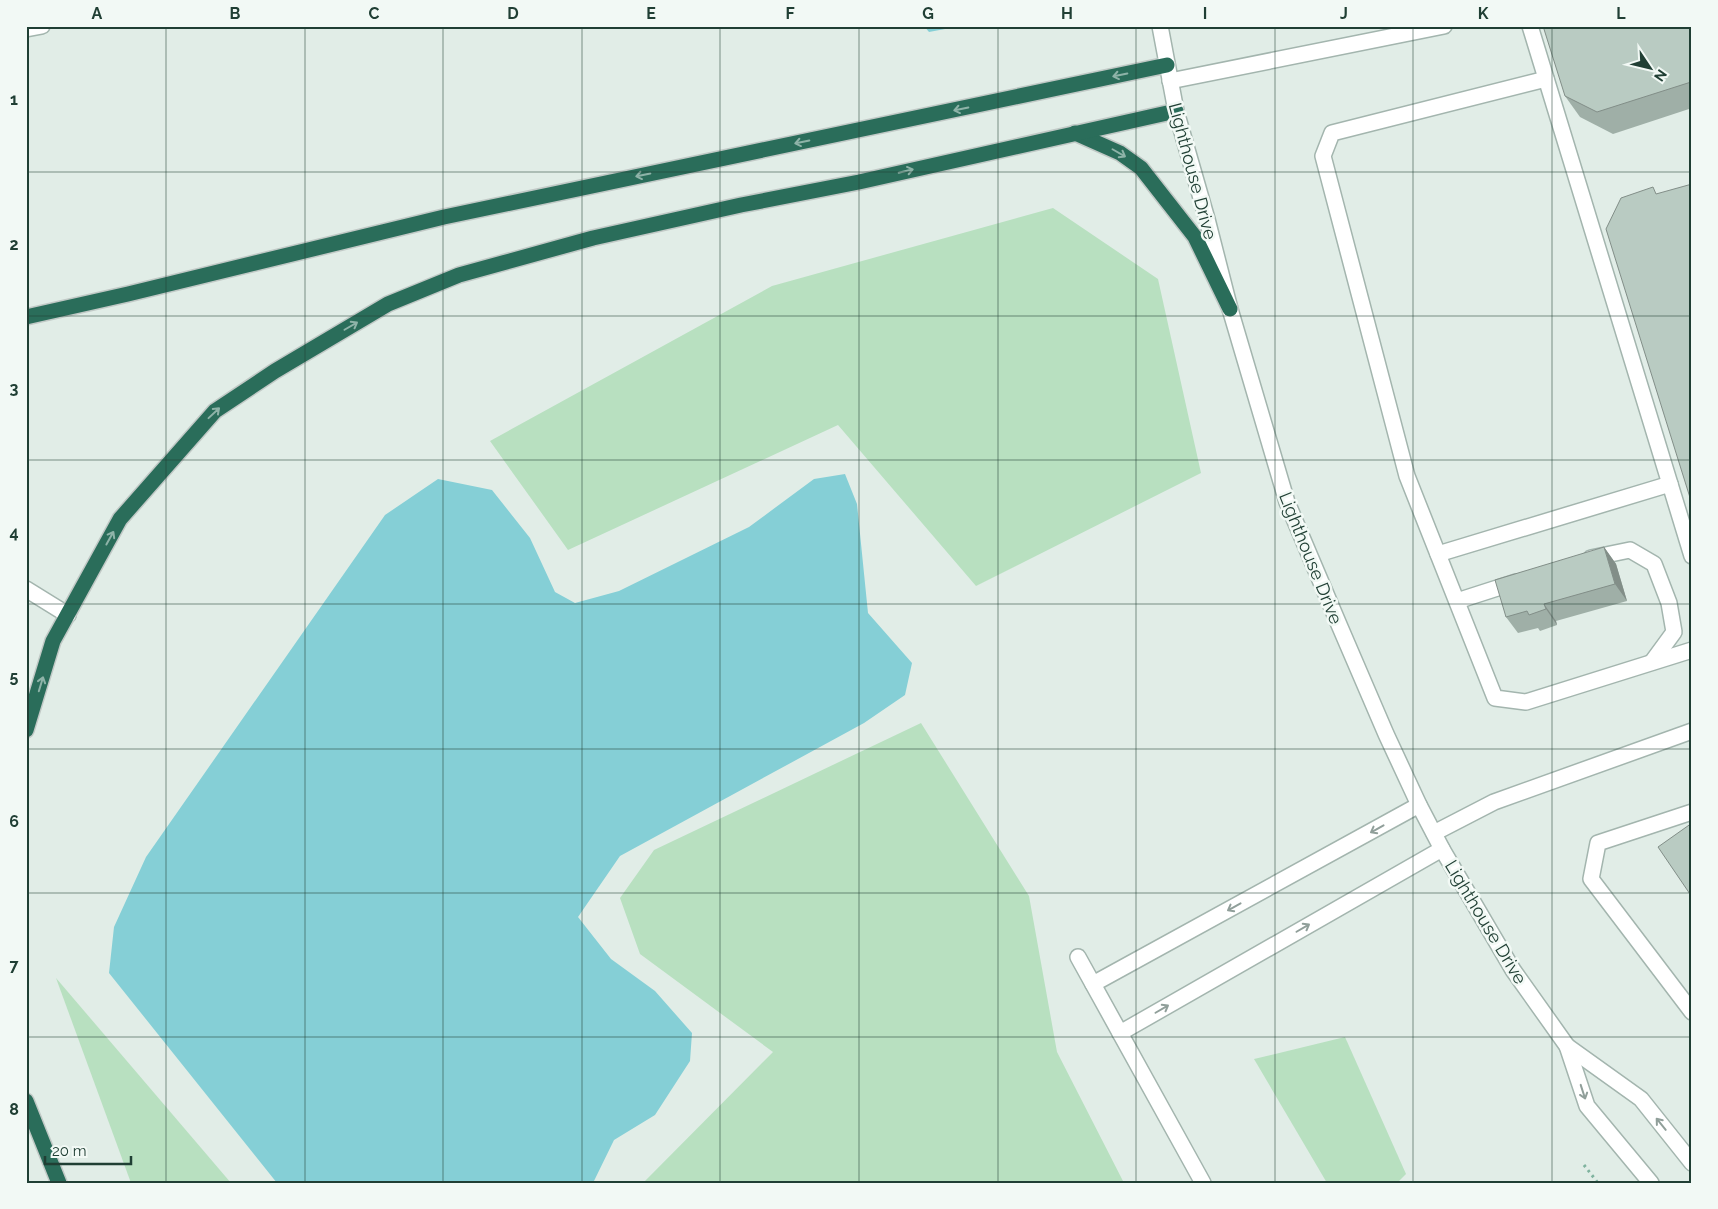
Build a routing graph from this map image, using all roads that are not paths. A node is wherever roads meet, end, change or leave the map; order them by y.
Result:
1 (42, 26) edge
2 (1160, 26) edge
3 (1444, 26) edge
4 (1530, 26) edge
5 (26, 29) edge
6 (1168, 65) junction
7 (1546, 79) junction
8 (1170, 81) junction
9 (1176, 111) junction
10 (1075, 132) junction
11 (1230, 309) junction
12 (26, 316) edge
13 (1670, 484) junction
14 (1438, 554) junction
15 (1692, 556) edge
16 (1574, 564) edge
17 (1529, 578) edge
18 (26, 589) edge
19 (1457, 601) junction
20 (68, 615) junction
21 (1692, 650) edge
22 (1652, 662) junction
23 (26, 730) edge
24 (1692, 731) edge
25 (1420, 805) junction
26 (1692, 812) edge
27 (1434, 833) junction
28 (1442, 849) junction
29 (1078, 957) dead end
30 (1093, 984) junction
31 (1692, 1012) edge
32 (1120, 1033) junction
33 (1568, 1046) junction
34 (26, 1101) edge
35 (1692, 1162) edge
36 (59, 1183) edge
37 (1203, 1183) edge
38 (1651, 1183) edge

1 - 5 street
2 - 6 street, Lighthouse Drive
3 - 8 street
4 - 7 street
6 - 8 street, Lighthouse Drive
6 -> 12 highway
7 - 13 street
7 - 14 street
8 - 9 street, Lighthouse Drive
9 - 10 highway
9 - 11 street, Lighthouse Drive
10 -> 11 highway
20 -> 10 highway
11 - 25 street, Lighthouse Drive
13 - 14 street
13 - 15 street
14 - 19 street
16 - 22 street
17 - 19 street
18 - 20 street
19 - 22 street
23 -> 20 highway
21 - 22 street
24 - 27 street
25 - 27 street, Lighthouse Drive
25 -> 30 street
26 - 31 street
27 - 28 street, Lighthouse Drive
32 -> 28 street
28 - 33 street, Lighthouse Drive
29 - 30 street
30 - 32 street
32 - 37 street
35 -> 33 street, Lighthouse Drive
33 -> 38 street, Lighthouse Drive
34 - 36 highway

